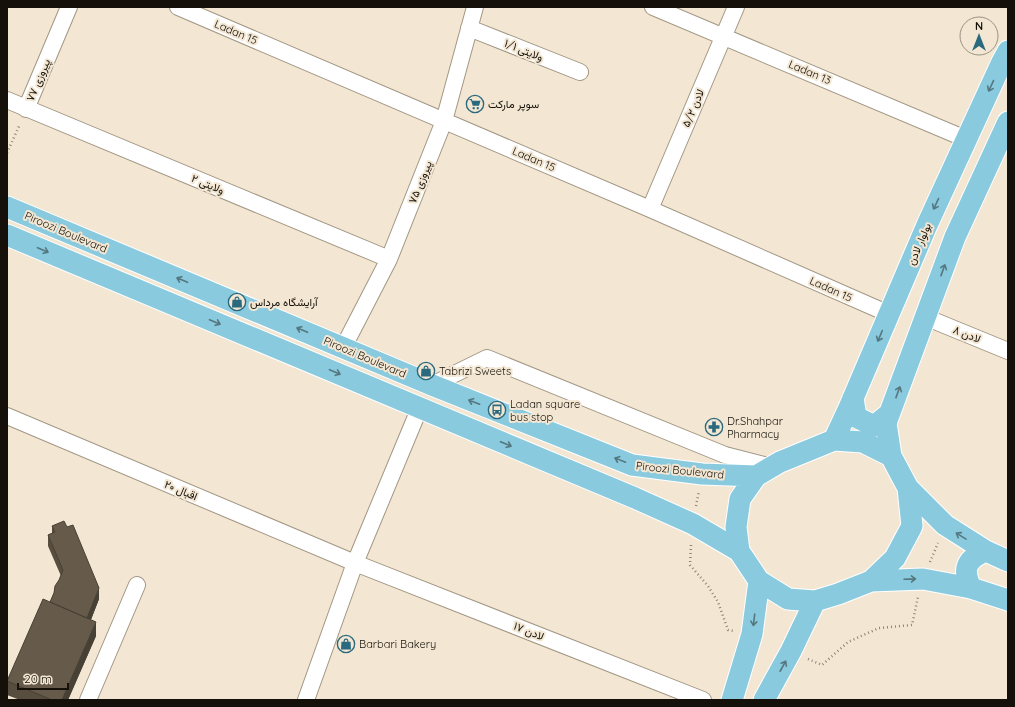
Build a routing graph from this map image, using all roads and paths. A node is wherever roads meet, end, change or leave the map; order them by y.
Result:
1 (69, 7) edge
2 (178, 7) edge
3 (475, 7) edge
4 (653, 7) edge
5 (736, 7) edge
6 (469, 28) junction
7 (723, 36) junction
8 (1008, 51) edge
9 (580, 72) dead end
10 (7, 100) edge
11 (26, 109) junction
12 (444, 121) junction
13 (1005, 135) edge
14 (966, 139) junction
15 (7, 153) edge
16 (7, 207) edge
17 (650, 209) junction
18 (7, 235) edge
19 (389, 259) junction
20 (889, 314) junction
21 (925, 317) junction
22 (343, 348) junction
23 (1008, 351) edge
24 (432, 385) junction
25 (853, 398) junction
26 (420, 408) junction
27 (889, 414) junction
28 (7, 416) edge
29 (834, 440) junction
30 (891, 456) junction
31 (764, 472) junction
32 (908, 488) junction
33 (739, 551) junction
34 (986, 551) junction
35 (1008, 560) edge
36 (355, 563) junction
37 (759, 581) junction
38 (871, 581) junction
39 (137, 585) dead end
40 (971, 588) junction
41 (1008, 600) edge
42 (815, 601) junction
43 (88, 700) edge
44 (306, 700) edge
45 (703, 700) edge
46 (732, 700) edge
47 (764, 700) edge

1 - 11 street, پیروزی ۷۷
2 - 12 street, Ladan 15
3 - 6 street, پیروزی ۷۵
4 - 7 street, Ladan 13
5 - 7 street, لادن ۵/۲
6 - 9 street, ولایتی ۱/۱
6 - 12 street, پیروزی ۷۵
7 - 14 street, Ladan 13
7 - 17 street, لادن ۵/۲
8 -> 14 main road, بولوار لادن
10 - 11 street, ولایتی ۲
11 - 15 path, پیروزی ۷۷
11 - 19 street, ولایتی ۲
12 - 17 street, Ladan 15
12 - 19 street, پیروزی ۷۵
21 -> 13 main road
14 -> 20 main road, بولوار لادن
22 -> 16 main road, Piroozi Boulevard
17 - 20 street, Ladan 15
18 -> 26 main road
19 - 22 street, پیروزی ۷۵
20 -> 25 main road, بولوار لادن
21 - 23 street, لادن ۸
27 -> 21 main road
22 - 24 main road, Piroozi Boulevard
31 -> 24 main road, Piroozi Boulevard
24 - 31 street
25 - 27 main road
25 - 29 main road, بولوار لادن
26 -> 33 main road
26 - 36 street
27 - 30 main road
28 - 36 street, اقبال ۲۰
29 - 30 main road
29 - 31 main road
30 - 32 main road
31 - 33 main road
34 -> 32 main road
32 - 38 main road
33 - 37 main road
34 - 35 main road
34 - 40 main road
36 - 44 street
36 - 45 street, لادن ۱۷
37 - 42 main road
37 -> 46 main road
38 -> 40 main road
38 - 42 main road
39 - 43 street
40 - 41 main road
47 -> 42 main road

